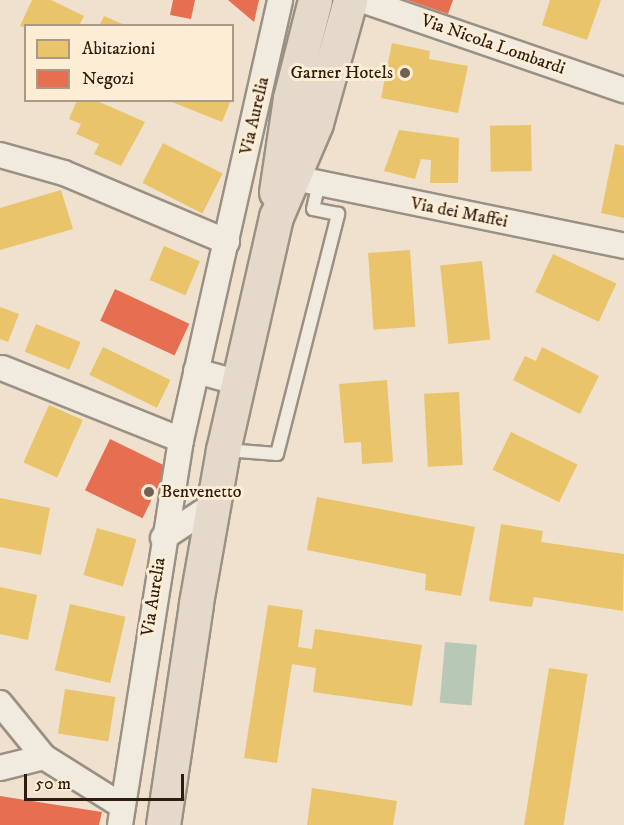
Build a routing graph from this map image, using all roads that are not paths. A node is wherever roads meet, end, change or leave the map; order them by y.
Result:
1 (280, 0) edge
2 (315, 0) edge
3 (350, 0) edge
4 (362, 0) edge
5 (624, 90) edge
6 (0, 155) edge
7 (306, 181) junction
8 (276, 217) junction
9 (226, 242) junction
10 (624, 246) edge
11 (2, 368) dead end
12 (196, 371) junction
13 (240, 383) junction
14 (181, 440) junction
15 (223, 450) junction
16 (213, 505) junction
17 (163, 538) junction
18 (0, 703) edge
19 (44, 757) junction
20 (0, 768) edge
21 (121, 816) edge
22 (163, 825) edge

1 - 9 street, Via Aurelia
2 - 8 main road, Via Aurelia
3 - 7 main road, Via Aurelia
4 - 5 street, Via Nicola Lombardi
6 - 9 street
7 - 8 main road, Via Aurelia
7 - 10 street, Via dei Maffei
7 - 15 lane
8 - 13 main road, Via Aurelia
9 - 12 street, Via Aurelia
11 - 14 street
12 - 13 street
12 - 14 street, Via Aurelia
13 - 15 main road, Via Aurelia
14 - 17 street, Via Aurelia
15 - 16 main road, Via Aurelia
16 - 17 street
16 - 22 main road, Via Aurelia
17 - 21 street, Via Aurelia
18 - 19 street
19 - 20 street
19 - 21 street

